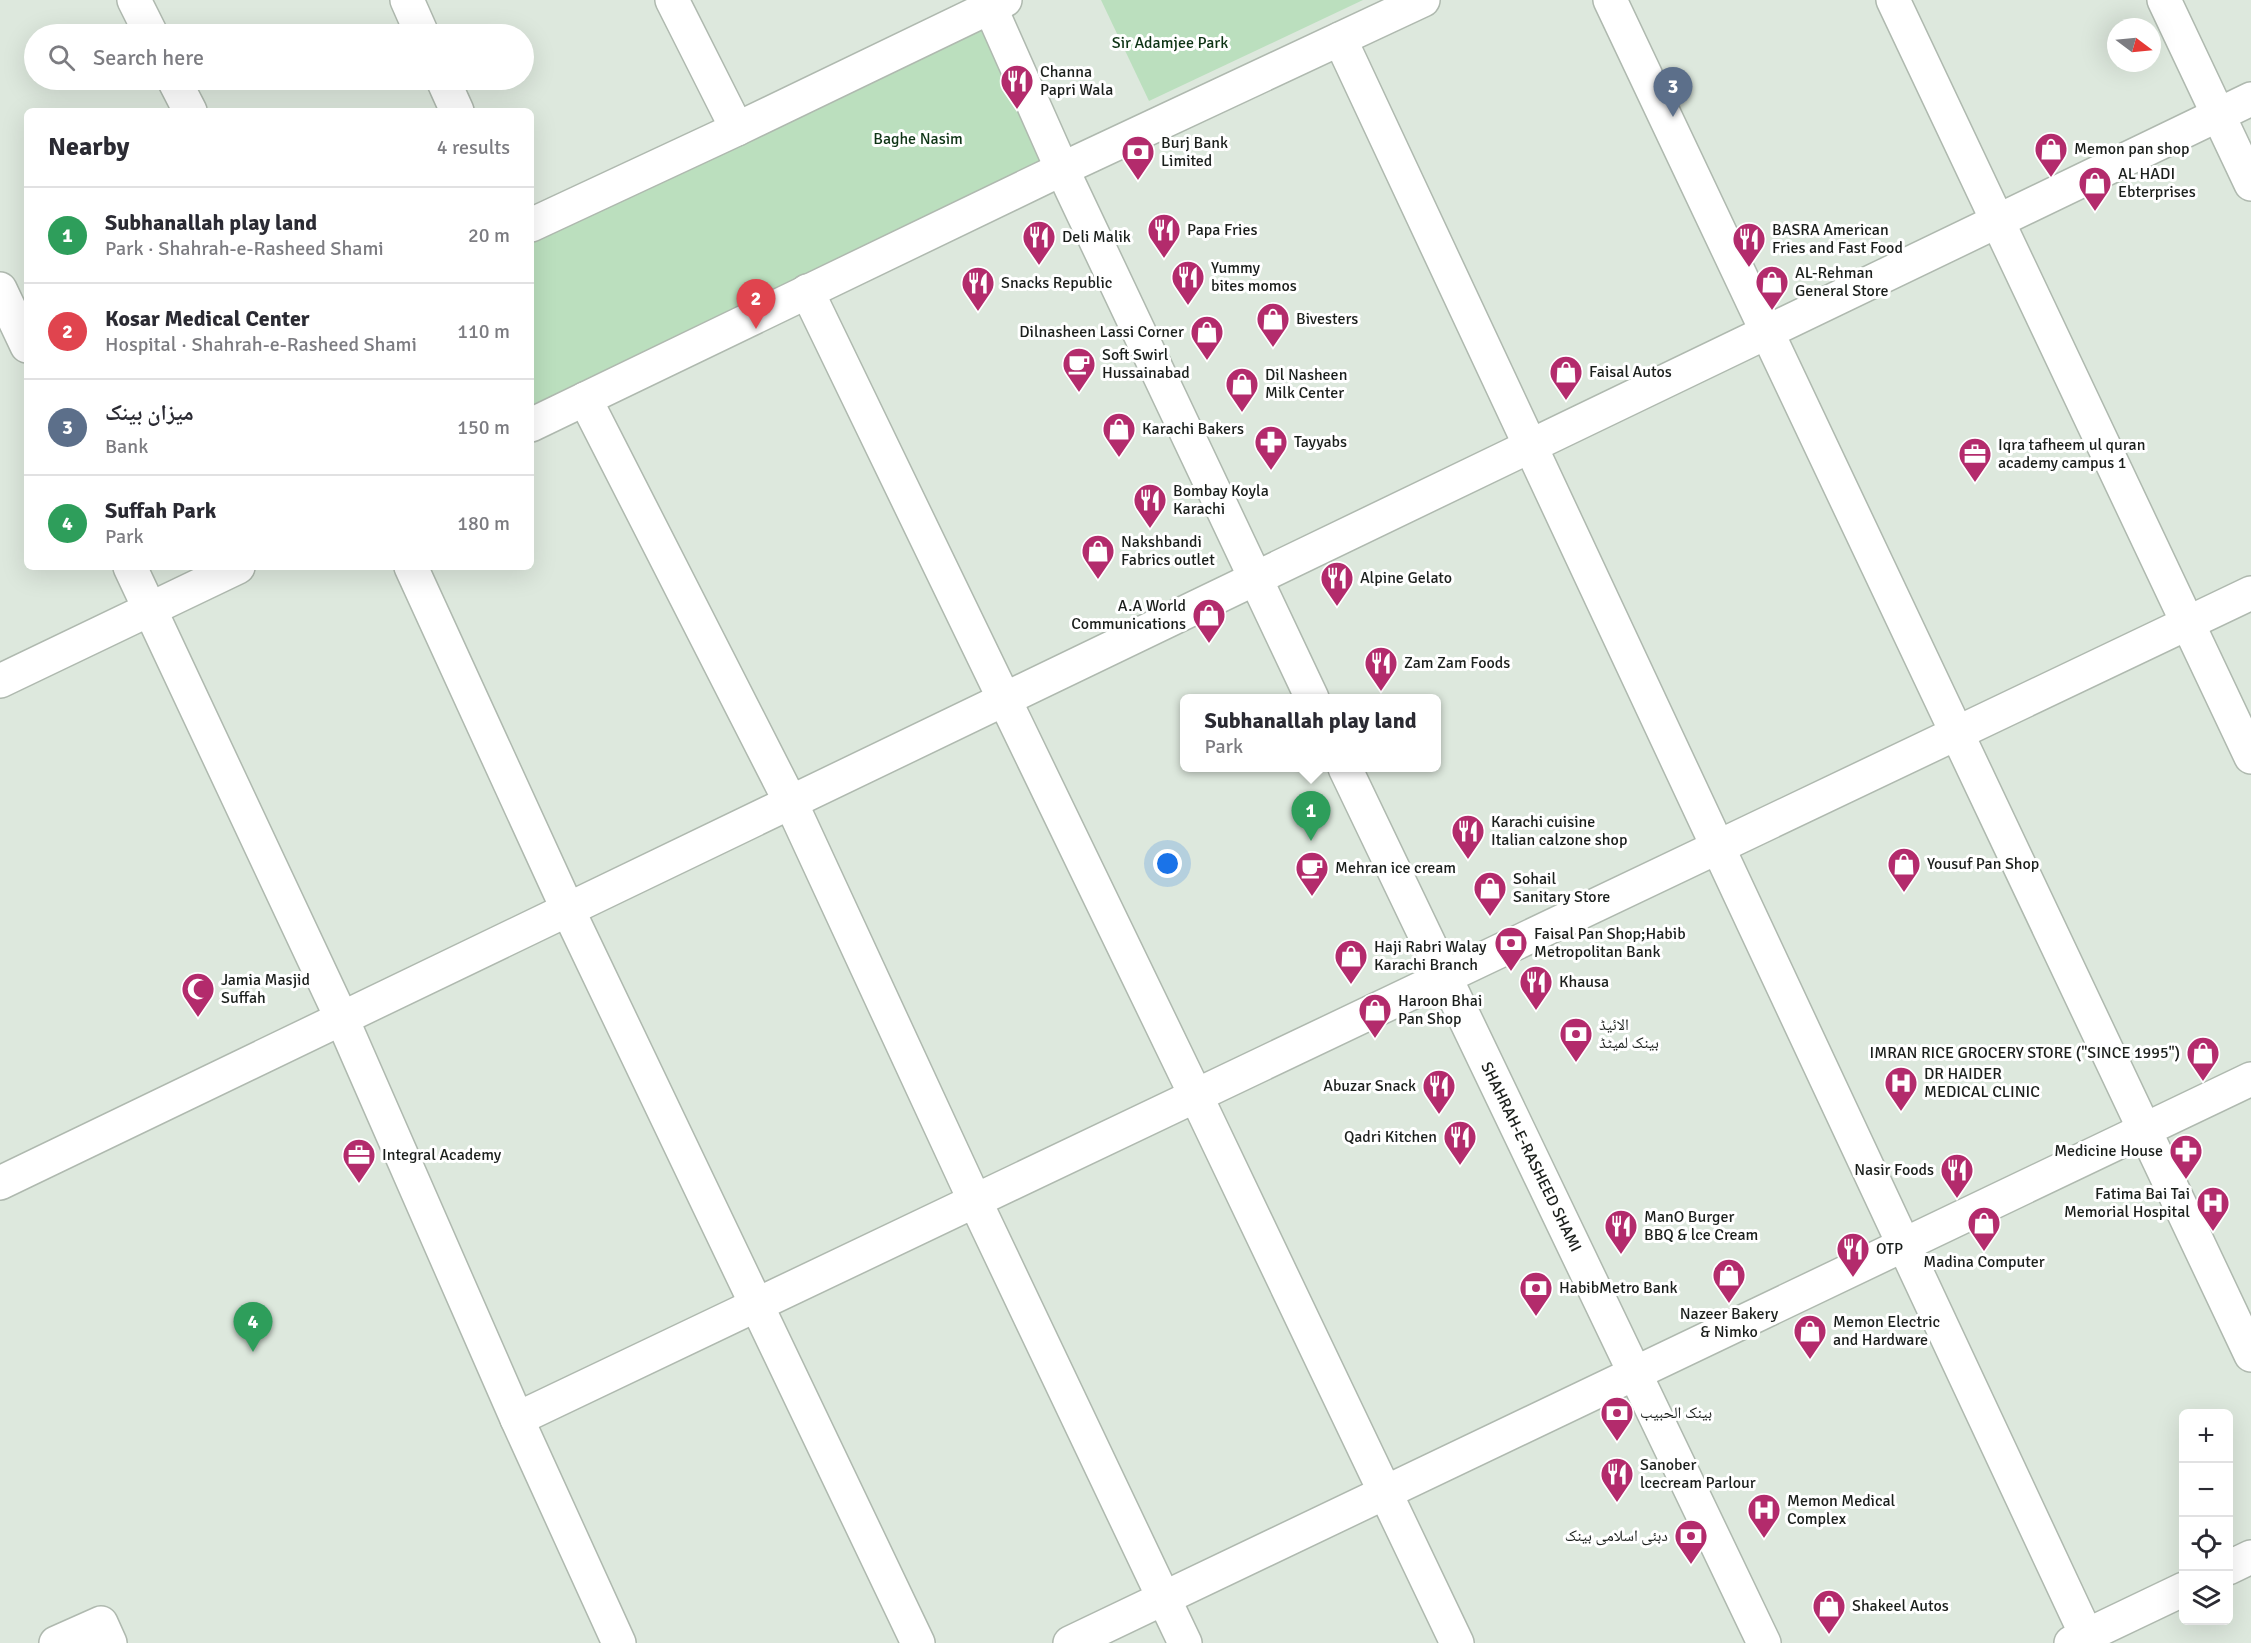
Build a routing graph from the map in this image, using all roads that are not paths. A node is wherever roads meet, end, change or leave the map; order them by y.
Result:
1 (134, 0) edge
2 (407, 0) edge
3 (672, 0) edge
4 (1423, 0) edge
5 (1610, 0) edge
6 (1893, 0) edge
7 (2164, 0) edge
8 (994, 2) edge
9 (146, 24) edge
10 (418, 24) edge
11 (1340, 39) junction
12 (179, 90) edge
13 (448, 90) edge
14 (2251, 99) edge
15 (188, 108) edge
16 (456, 108) edge
17 (2218, 115) junction
18 (737, 129) junction
19 (1062, 169) junction
20 (2251, 184) edge
21 (1998, 222) junction
22 (534, 224) edge
23 (0, 289) edge
24 (807, 291) junction
25 (1768, 333) junction
26 (24, 340) edge
27 (585, 399) junction
28 (534, 424) edge
29 (1530, 447) junction
30 (131, 570) edge
31 (232, 570) edge
32 (412, 570) edge
33 (1256, 579) junction
34 (2251, 593) edge
35 (149, 610) junction
36 (2188, 623) junction
37 (0, 681) edge
38 (1310, 694) edge
39 (1005, 700) junction
40 (1957, 733) junction
41 (2251, 757) edge
42 (1347, 772) edge
43 (791, 803) junction
44 (1718, 847) junction
45 (568, 910) junction
46 (1444, 978) junction
47 (342, 1019) junction
48 (2251, 1079) edge
49 (1196, 1096) junction
50 (2145, 1130) junction
51 (0, 1184) edge
52 (975, 1202) junction
53 (1904, 1245) junction
54 (755, 1306) junction
55 (2251, 1355) edge
56 (1635, 1373) junction
57 (518, 1419) junction
58 (1385, 1493) junction
59 (2251, 1557) edge
60 (2233, 1566) edge
61 (2179, 1592) edge
62 (1164, 1599) junction
63 (2082, 1640) edge
64 (56, 1643) edge
65 (110, 1643) edge
66 (619, 1643) edge
67 (918, 1643) edge
68 (1070, 1643) edge
69 (1185, 1643) edge
70 (1457, 1643) edge
71 (1764, 1643) edge

1 - 9 street
2 - 10 street
3 - 18 street
4 - 11 street
5 - 25 street
6 - 21 street
7 - 17 street
8 - 18 street
8 - 19 street
11 - 19 street
11 - 29 street
12 - 15 street
13 - 16 street
14 - 17 street
17 - 20 street
17 - 21 street
18 - 22 street
19 - 24 street
19 - 33 street
21 - 25 street
21 - 36 street
23 - 26 street
24 - 27 street
24 - 39 street
25 - 29 street
25 - 40 street
27 - 28 street
27 - 43 street
29 - 33 street
29 - 44 street
30 - 35 street
31 - 35 street
32 - 45 street
33 - 38 street
33 - 39 street
34 - 36 street
35 - 37 street
35 - 47 street
36 - 40 street
36 - 41 street
39 - 43 street
39 - 49 street
40 - 44 street
40 - 50 street
42 - 46 street, SHAHRAH-E-RASHEED SHAMI
43 - 45 street
43 - 52 street
44 - 46 street
44 - 53 street
45 - 47 street
45 - 54 street
46 - 49 street
46 - 56 street, SHAHRAH-E-RASHEED SHAMI
47 - 51 street
47 - 57 street
48 - 50 street
49 - 52 street
49 - 58 street
50 - 53 street
50 - 55 street
52 - 54 street
52 - 62 street
53 - 56 street
53 - 63 street
54 - 57 street
54 - 67 street
56 - 58 street
56 - 71 street, SHAHRAH-E-RASHEED SHAMI
57 - 66 street
58 - 62 street
58 - 70 street
59 - 60 street
61 - 63 street
62 - 68 street
62 - 69 street
64 - 65 street

